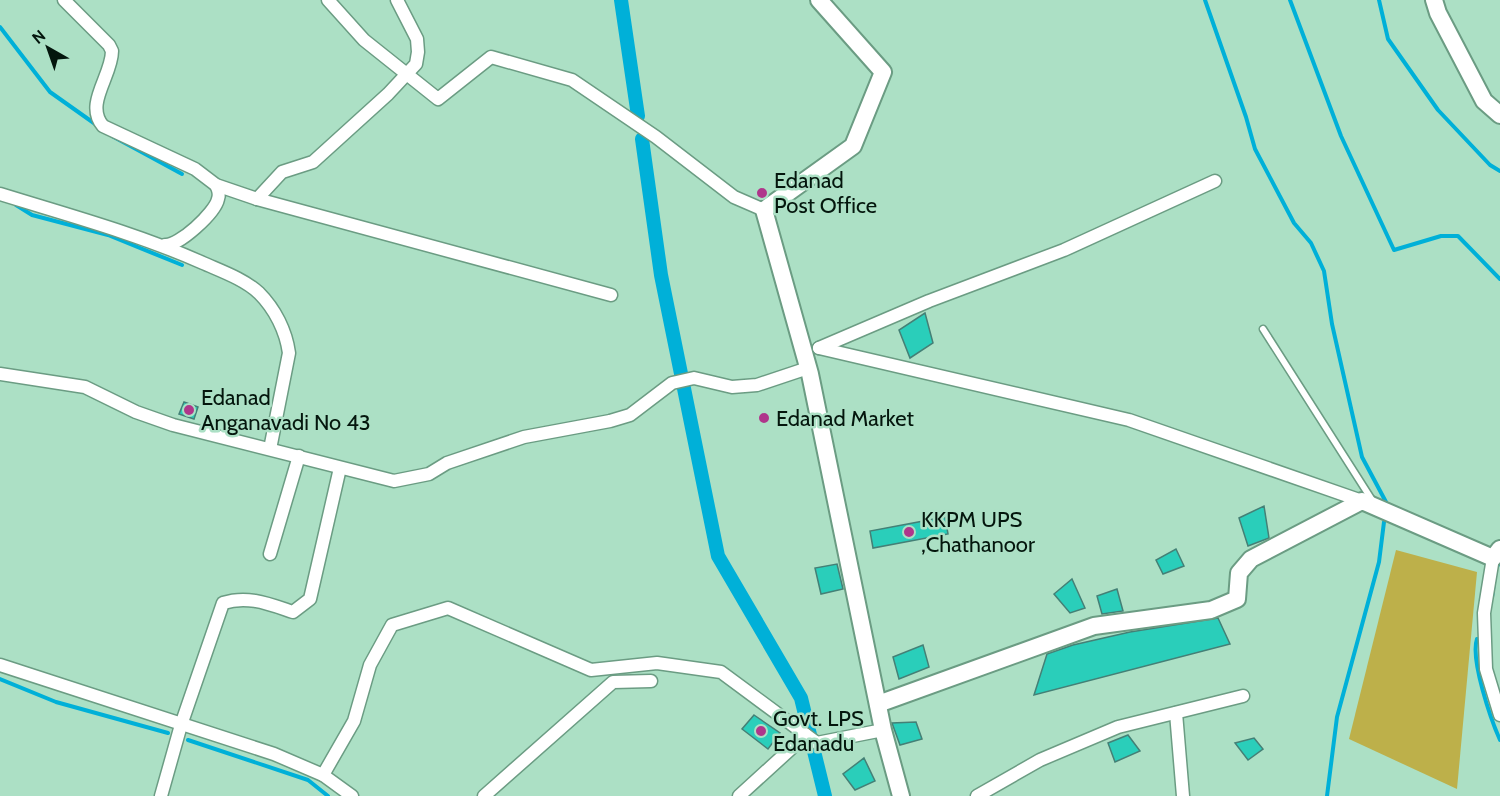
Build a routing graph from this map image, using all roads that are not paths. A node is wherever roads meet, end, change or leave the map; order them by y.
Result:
1 (64, 0) edge
2 (328, 0) edge
3 (397, 0) edge
4 (819, 0) edge
5 (1434, 0) edge
6 (408, 74) junction
7 (1500, 115) edge
8 (1215, 181) dead end
9 (216, 185) junction
10 (0, 194) edge
11 (257, 199) junction
12 (764, 210) junction
13 (164, 245) junction
14 (611, 295) dead end
15 (1263, 329) dead end
16 (810, 357) junction
17 (0, 374) edge
18 (270, 449) junction
19 (299, 456) junction
20 (340, 468) junction
21 (1370, 504) junction
22 (1496, 553) edge
23 (270, 554) dead end
24 (0, 665) edge
25 (651, 681) dead end
26 (1243, 696) dead end
27 (878, 704) junction
28 (1176, 713) junction
29 (1500, 715) edge
30 (182, 725) junction
31 (883, 730) junction
32 (806, 735) junction
33 (323, 775) junction
34 (161, 796) edge
35 (352, 796) edge
36 (484, 796) edge
37 (739, 796) edge
38 (901, 796) edge
39 (977, 796) edge
40 (1183, 796) edge

1 - 9 street
2 - 6 street
3 - 6 street
4 - 12 street
5 - 7 street
6 - 11 street
6 - 12 street
8 - 16 street
9 - 11 street
9 - 13 street
10 - 13 street
11 - 14 street
12 - 16 street
13 - 18 street
15 - 21 lane
16 - 20 street
16 - 21 street
16 - 27 street
17 - 18 street
18 - 19 street
19 - 20 street
19 - 23 street
20 - 30 street
21 - 22 street
21 - 27 street
22 - 29 street
24 - 30 street
25 - 36 street
26 - 28 street
27 - 31 street
28 - 39 street
28 - 40 street
30 - 33 street
30 - 34 street
31 - 32 street
31 - 38 street
32 - 33 street
32 - 37 street
33 - 35 street

